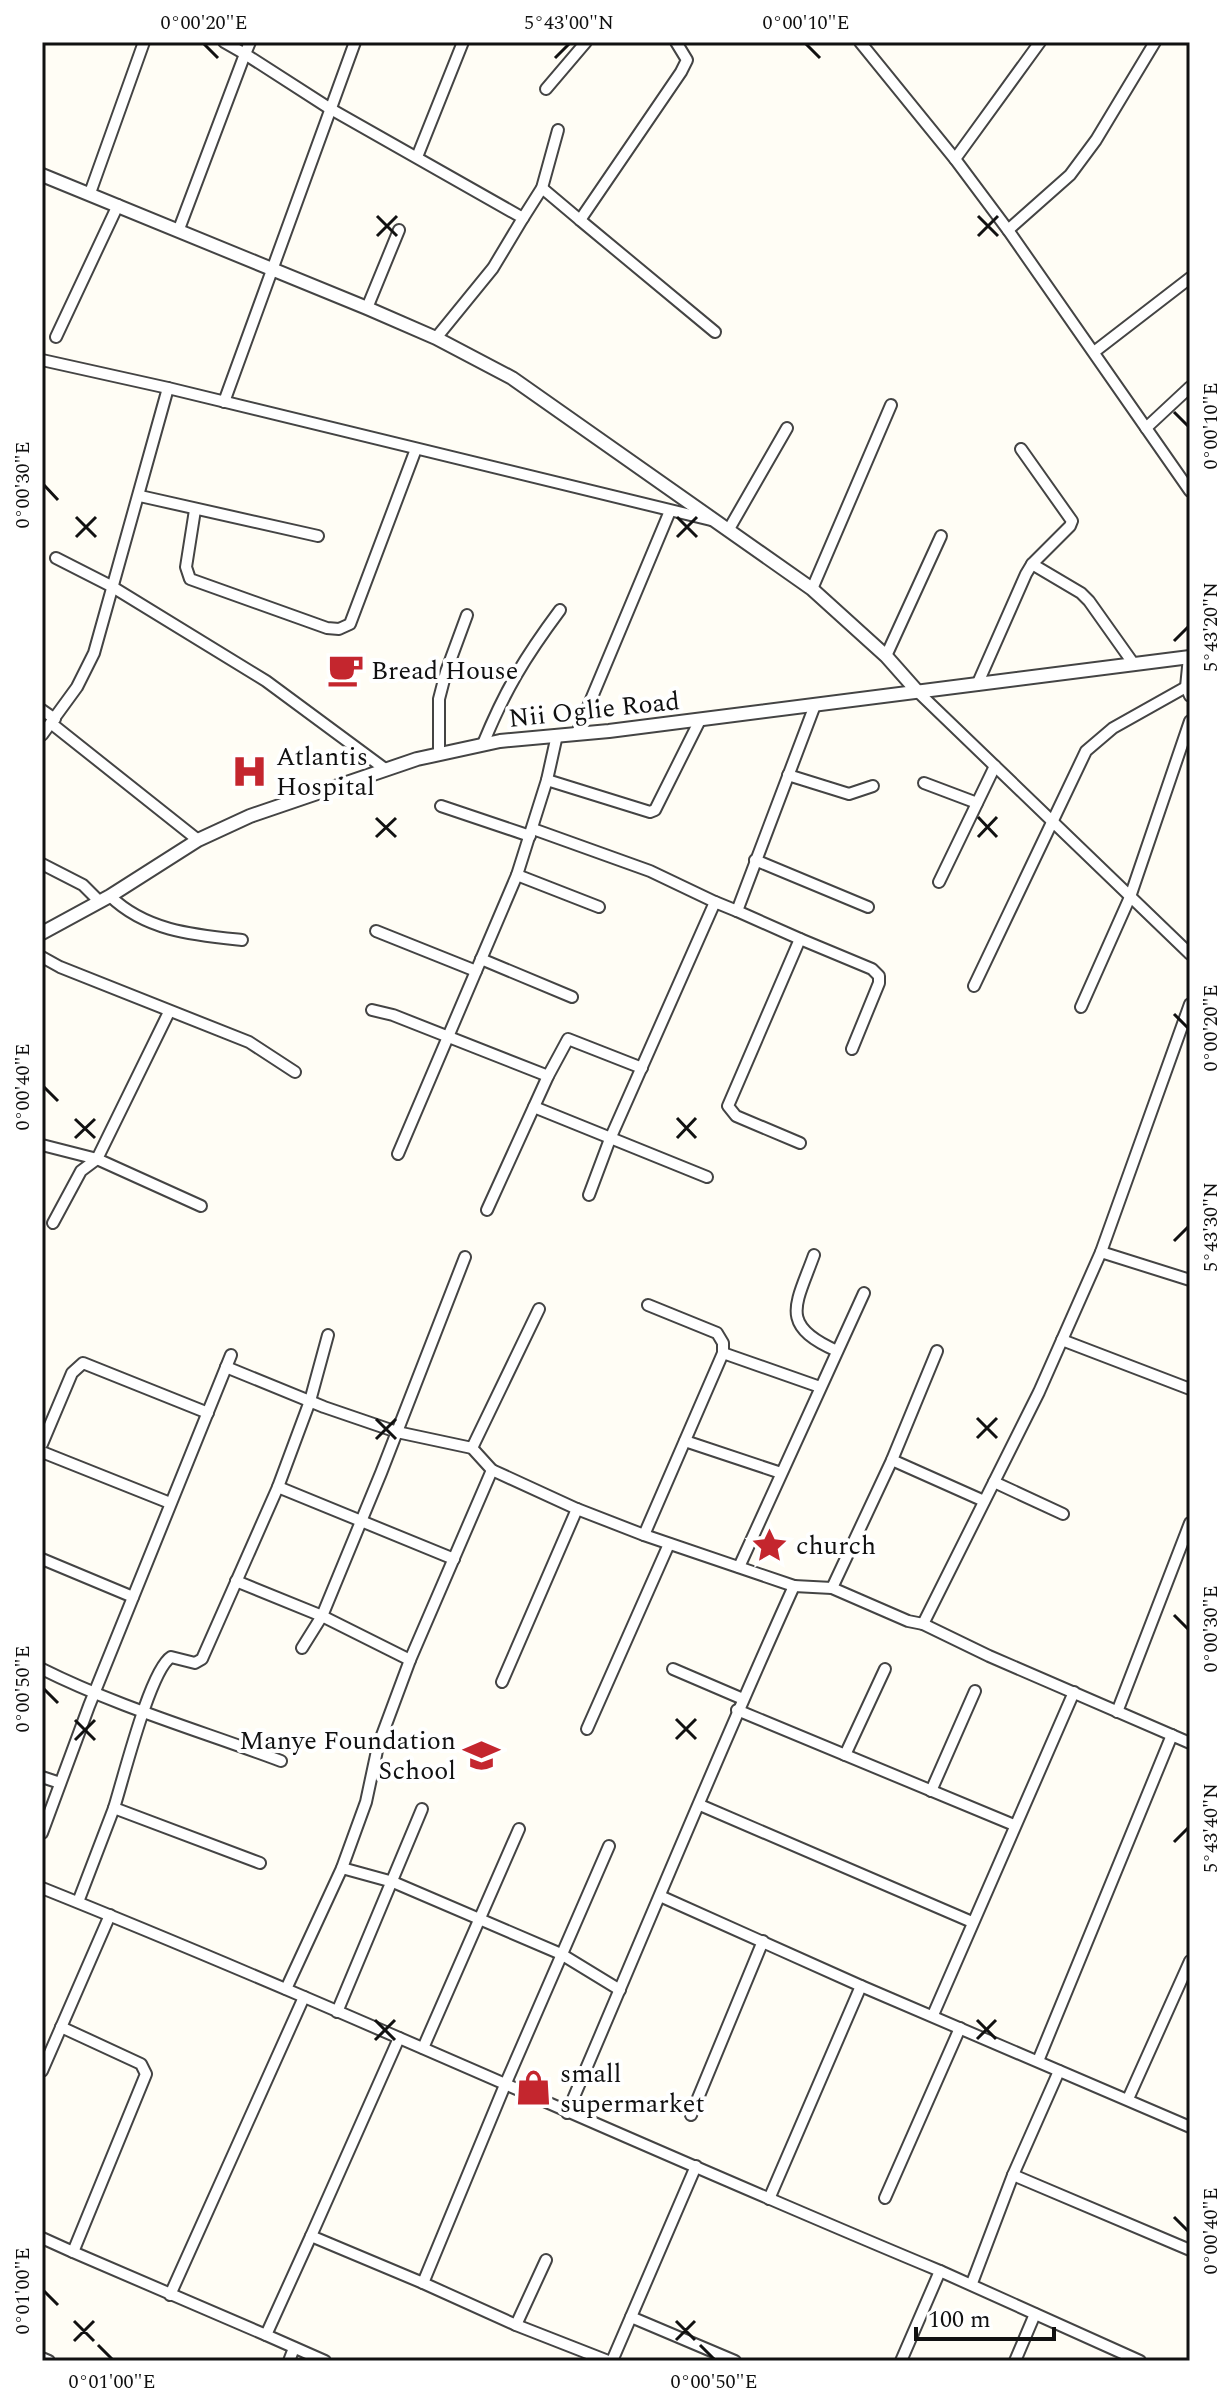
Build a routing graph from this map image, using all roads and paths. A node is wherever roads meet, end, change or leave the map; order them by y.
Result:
1 (144, 42) edge
2 (224, 42) edge
3 (250, 42) edge
4 (355, 42) edge
5 (463, 42) edge
6 (676, 42) edge
7 (860, 42) edge
8 (1040, 42) edge
9 (1155, 42) edge
10 (582, 44) edge
11 (245, 54) junction
12 (546, 89) dead end
13 (329, 108) junction
14 (558, 130) dead end
15 (417, 157) junction
16 (955, 159) junction
17 (42, 175) edge
18 (542, 188) junction
19 (90, 193) junction
20 (118, 205) junction
21 (523, 218) junction
22 (580, 220) junction
23 (179, 229) junction
24 (399, 230) dead end
25 (1008, 230) junction
26 (272, 268) junction
27 (1190, 278) edge
28 (367, 308) junction
29 (715, 332) dead end
30 (56, 337) dead end
31 (436, 338) junction
32 (1094, 352) junction
33 (42, 361) edge
34 (1190, 387) edge
35 (168, 388) junction
36 (224, 402) junction
37 (891, 405) dead end
38 (787, 428) dead end
39 (1146, 428) junction
40 (416, 449) junction
41 (1021, 449) dead end
42 (1190, 491) edge
43 (140, 496) junction
44 (195, 510) junction
45 (670, 511) junction
46 (724, 526) junction
47 (318, 536) dead end
48 (941, 536) dead end
49 (56, 558) dead end
50 (1032, 564) junction
51 (111, 586) junction
52 (812, 589) junction
53 (560, 610) dead end
54 (467, 615) dead end
55 (886, 656) junction
56 (1189, 657) edge
57 (1133, 663) junction
58 (977, 685) junction
59 (917, 691) junction
60 (1188, 692) edge
61 (815, 705) junction
62 (42, 710) edge
63 (700, 720) junction
64 (54, 721) junction
65 (1190, 721) edge
66 (577, 733) junction
67 (42, 735) edge
68 (557, 735) junction
69 (483, 744) junction
70 (439, 754) junction
71 (995, 766) junction
72 (385, 769) junction
73 (788, 775) junction
74 (547, 780) junction
75 (924, 783) dead end
76 (873, 786) dead end
77 (977, 803) junction
78 (441, 806) dead end
79 (1051, 820) junction
80 (532, 832) junction
81 (198, 840) junction
82 (755, 860) junction
83 (42, 864) edge
84 (517, 875) junction
85 (939, 882) dead end
86 (1130, 897) junction
87 (105, 899) junction
88 (715, 902) junction
89 (599, 907) dead end
90 (868, 907) dead end
91 (737, 911) junction
92 (376, 931) dead end
93 (42, 933) edge
94 (800, 939) junction
95 (242, 940) dead end
96 (1190, 954) edge
97 (42, 957) edge
98 (481, 959) junction
99 (476, 971) junction
100 (974, 986) dead end
101 (572, 997) dead end
102 (1190, 1004) edge
103 (1081, 1007) dead end
104 (372, 1010) dead end
105 (169, 1012) junction
106 (448, 1036) junction
107 (852, 1049) dead end
108 (642, 1068) junction
109 (295, 1072) dead end
110 (548, 1076) junction
111 (534, 1107) junction
112 (610, 1139) junction
113 (800, 1143) dead end
114 (42, 1145) edge
115 (398, 1154) dead end
116 (97, 1159) junction
117 (707, 1177) dead end
118 (589, 1195) dead end
119 (201, 1206) dead end
120 (487, 1210) dead end
121 (53, 1223) dead end
122 (1101, 1252) junction
123 (814, 1255) dead end
124 (465, 1257) dead end
125 (1190, 1280) edge
126 (864, 1293) dead end
127 (648, 1305) dead end
128 (539, 1309) dead end
129 (328, 1335) dead end
130 (1062, 1340) junction
131 (837, 1351) junction
132 (937, 1351) dead end
133 (723, 1353) junction
134 (231, 1355) dead end
135 (226, 1367) junction
136 (820, 1387) junction
137 (1190, 1389) edge
138 (310, 1401) junction
139 (208, 1413) junction
140 (397, 1432) junction
141 (685, 1441) junction
142 (42, 1444) edge
143 (472, 1448) junction
144 (42, 1452) edge
145 (892, 1460) junction
146 (492, 1470) junction
147 (781, 1473) junction
148 (994, 1482) junction
149 (278, 1487) junction
150 (984, 1501) junction
151 (170, 1503) junction
152 (577, 1509) junction
153 (1063, 1514) dead end
154 (360, 1522) junction
155 (1190, 1523) edge
156 (644, 1535) junction
157 (669, 1544) junction
158 (42, 1559) edge
159 (454, 1559) junction
160 (739, 1567) junction
161 (236, 1581) junction
162 (794, 1586) junction
163 (832, 1588) junction
164 (133, 1597) junction
165 (322, 1616) junction
166 (923, 1624) junction
167 (302, 1648) dead end
168 (410, 1660) junction
169 (42, 1669) edge
170 (673, 1669) dead end
171 (885, 1669) dead end
172 (502, 1682) dead end
173 (975, 1691) dead end
174 (1074, 1692) junction
175 (94, 1695) junction
176 (743, 1699) junction
177 (143, 1710) junction
178 (737, 1710) junction
179 (1117, 1712) junction
180 (587, 1729) dead end
181 (1172, 1735) junction
182 (1190, 1743) edge
183 (845, 1755) junction
184 (281, 1761) dead end
185 (42, 1777) edge
186 (60, 1783) junction
187 (931, 1791) junction
188 (700, 1805) junction
189 (114, 1808) junction
190 (422, 1809) dead end
191 (1014, 1825) junction
192 (519, 1829) dead end
193 (42, 1833) edge
194 (609, 1846) dead end
195 (260, 1863) dead end
196 (342, 1868) junction
197 (393, 1882) junction
198 (42, 1888) edge
199 (660, 1896) junction
200 (78, 1902) junction
201 (110, 1915) junction
202 (479, 1919) junction
203 (972, 1922) junction
204 (763, 1941) junction
205 (561, 1954) junction
206 (1190, 1961) edge
207 (861, 1986) junction
208 (286, 1989) junction
209 (620, 1990) junction
210 (304, 1997) junction
211 (337, 2012) junction
212 (933, 2015) junction
213 (61, 2027) junction
214 (960, 2028) junction
215 (399, 2038) junction
216 (423, 2048) junction
217 (1038, 2061) junction
218 (42, 2071) edge
219 (1059, 2071) junction
220 (505, 2085) junction
221 (1128, 2099) junction
222 (567, 2113) junction
223 (691, 2115) dead end
224 (1190, 2127) edge
225 (696, 2166) junction
226 (1013, 2175) junction
227 (885, 2198) dead end
228 (769, 2199) junction
229 (311, 2236) junction
230 (42, 2238) edge
231 (1190, 2250) edge
232 (73, 2252) junction
233 (546, 2260) dead end
234 (940, 2271) junction
235 (423, 2283) junction
236 (972, 2283) junction
237 (170, 2295) junction
238 (1035, 2314) junction
239 (631, 2317) junction
240 (516, 2325) junction
241 (266, 2335) junction
242 (294, 2348) junction
243 (42, 2358) edge
244 (1136, 2360) edge
245 (49, 2361) edge
246 (289, 2361) edge
247 (325, 2361) edge
248 (610, 2361) edge
249 (735, 2361) edge
250 (901, 2361) edge
251 (1015, 2361) edge

1 - 19 street
2 - 11 street
3 - 11 street
4 - 13 street
5 - 15 street
6 - 22 street
7 - 16 street
8 - 16 street
9 - 25 street
10 - 12 street
11 - 13 street
11 - 23 street
13 - 15 street
13 - 26 street
14 - 18 street
15 - 21 street
16 - 25 street
17 - 19 street
18 - 21 street
18 - 22 street
19 - 20 street
20 - 23 street
20 - 30 street
21 - 31 street
22 - 29 street
23 - 26 street
24 - 28 street
25 - 32 street
26 - 28 street
26 - 36 street
27 - 32 street
28 - 31 street
31 - 46 street
32 - 39 street
33 - 35 street
34 - 39 street
35 - 36 street
35 - 43 street
36 - 40 street
37 - 52 street
38 - 46 street
39 - 42 street
40 - 44 street
40 - 45 street
41 - 50 street
43 - 44 street
43 - 51 street
44 - 47 street
45 - 46 street
45 - 66 street
46 - 52 street
48 - 55 street
49 - 51 street
50 - 57 street
50 - 58 street
51 - 64 street
51 - 72 street
52 - 55 street
53 - 69 street
54 - 70 street
55 - 59 street
56 - 57 street, Nii Oglie Road
56 - 60 street
57 - 58 street, Nii Oglie Road
58 - 59 street, Nii Oglie Road
59 - 61 street, Nii Oglie Road
59 - 71 street
60 - 79 street
61 - 63 street, Nii Oglie Road
61 - 73 street
62 - 64 street
63 - 66 street, Nii Oglie Road
63 - 74 street
64 - 67 street
64 - 81 street
65 - 86 street
66 - 68 street, Nii Oglie Road
68 - 69 street, Nii Oglie Road
68 - 74 street
69 - 70 street, Nii Oglie Road
70 - 72 street, Nii Oglie Road
71 - 77 street
71 - 79 street
72 - 81 street, Nii Oglie Road
73 - 76 street
73 - 82 street
74 - 80 street
75 - 77 street
77 - 85 street
78 - 80 street
79 - 86 street
79 - 100 street
80 - 84 street
80 - 88 street
81 - 87 street, Nii Oglie Road
82 - 90 street
82 - 91 street
83 - 87 street
84 - 89 street
84 - 98 street
86 - 96 street
86 - 103 street
87 - 93 street, Nii Oglie Road
87 - 95 street
88 - 91 street
88 - 108 street
91 - 94 street
92 - 99 street
94 - 107 street
94 - 113 street
97 - 105 street
98 - 99 street
98 - 101 street
99 - 106 street
102 - 122 street
104 - 106 street
105 - 109 street
105 - 116 street
106 - 110 street
106 - 115 street
108 - 110 street
108 - 112 street
110 - 111 street
111 - 112 street
111 - 120 street
112 - 117 street
112 - 118 street
114 - 116 street
116 - 119 street
116 - 121 street
122 - 125 street
122 - 130 street
123 - 131 street
124 - 140 street
126 - 131 street
127 - 133 street
128 - 143 street
129 - 138 street
130 - 137 street
130 - 148 street
131 - 136 street
132 - 145 street
133 - 136 street
133 - 141 street
134 - 135 street
135 - 138 street
135 - 139 street
136 - 147 street
138 - 140 street
138 - 149 street
139 - 142 street
139 - 151 street
140 - 143 street
140 - 154 street
141 - 147 street
141 - 156 street
143 - 146 street
144 - 151 street
145 - 150 street
145 - 163 street
146 - 152 street
146 - 159 street
147 - 160 street
148 - 150 street
148 - 153 street
149 - 154 street
149 - 161 street
150 - 166 street
151 - 164 street
152 - 156 street
152 - 172 street
154 - 159 street
154 - 165 street
155 - 179 street
156 - 157 street
157 - 160 street
157 - 180 street
158 - 164 street
159 - 168 street
160 - 162 street
161 - 165 street
161 - 177 street
162 - 163 street
162 - 176 street
163 - 166 street
164 - 175 street
165 - 167 street
165 - 168 street
166 - 174 street
168 - 196 street
169 - 175 street
170 - 176 street
171 - 183 street
173 - 187 street
174 - 179 street
174 - 191 street
175 - 177 street
175 - 186 street
176 - 178 street
177 - 184 street
177 - 189 street
178 - 183 street
178 - 188 street
179 - 181 street
181 - 182 street
181 - 217 street
183 - 187 street
185 - 186 street
186 - 193 street
187 - 191 street
188 - 199 street
188 - 203 street
189 - 195 street
189 - 200 street
190 - 197 street
191 - 203 street
192 - 202 street
194 - 205 street
196 - 197 street
196 - 208 street
197 - 202 street
197 - 211 street
198 - 200 street
199 - 204 street
199 - 209 street
200 - 201 street
201 - 208 street
201 - 213 street
202 - 205 street
202 - 216 street
203 - 212 street
204 - 207 street
204 - 223 street
205 - 209 street
205 - 220 street
206 - 221 street
207 - 212 street
207 - 228 street
208 - 210 street
209 - 222 street
210 - 211 street
210 - 237 street
211 - 215 street
212 - 214 street
213 - 218 street
213 - 232 street
214 - 217 street
214 - 227 street
215 - 216 street
215 - 229 street
216 - 220 street
217 - 219 street
219 - 221 street
219 - 226 street
220 - 222 street
220 - 235 street
221 - 224 street
222 - 225 street
225 - 228 street
225 - 239 street
226 - 231 street
226 - 236 street
228 - 234 street
229 - 235 street
229 - 241 street
230 - 232 street
232 - 237 street
233 - 240 street
234 - 236 street
234 - 250 street
235 - 240 street
236 - 238 street
237 - 241 street
238 - 244 street
238 - 251 street
239 - 248 street
239 - 249 street
240 - 248 street
241 - 242 street
242 - 246 street
242 - 247 street
243 - 245 street

